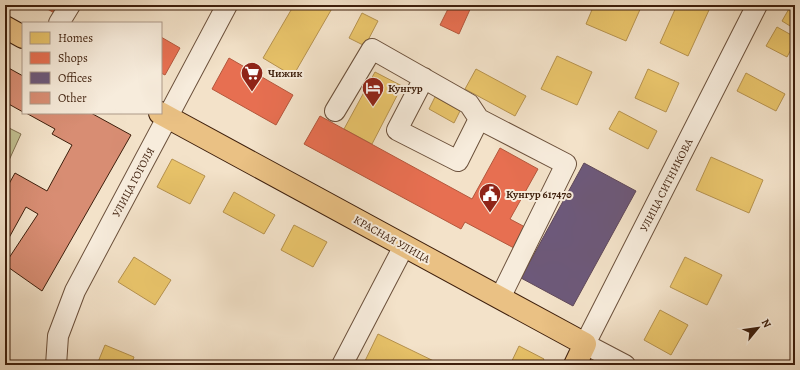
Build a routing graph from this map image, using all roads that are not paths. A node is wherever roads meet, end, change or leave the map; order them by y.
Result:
1 (70, 5) edge
2 (227, 5) edge
3 (757, 5) edge
4 (60, 22) edge
5 (5, 28) edge
6 (22, 36) edge
7 (424, 78) junction
8 (335, 111) dead end
9 (164, 115) edge
10 (479, 119) junction
11 (404, 246) junction
12 (500, 298) junction
13 (586, 344) junction
14 (56, 365) edge
15 (342, 365) edge
16 (575, 365) edge
17 (625, 365) edge

1 - 4 street
2 - 9 street, УЛИЦА ГОГОЛЯ
3 - 13 street, УЛИЦА СИТНИКОВА
5 - 6 main road
7 - 8 street
7 - 10 street
7 - 10 street
9 - 11 main road, КРАСНАЯ УЛИЦА
9 - 14 street, УЛИЦА ГОГОЛЯ
10 - 12 street
11 - 12 main road, КРАСНАЯ УЛИЦА
11 - 15 street
12 - 13 main road, КРАСНАЯ УЛИЦА
13 - 16 main road, УЛИЦА СИТНИКОВА
13 - 17 street, КРАСНАЯ УЛИЦА

